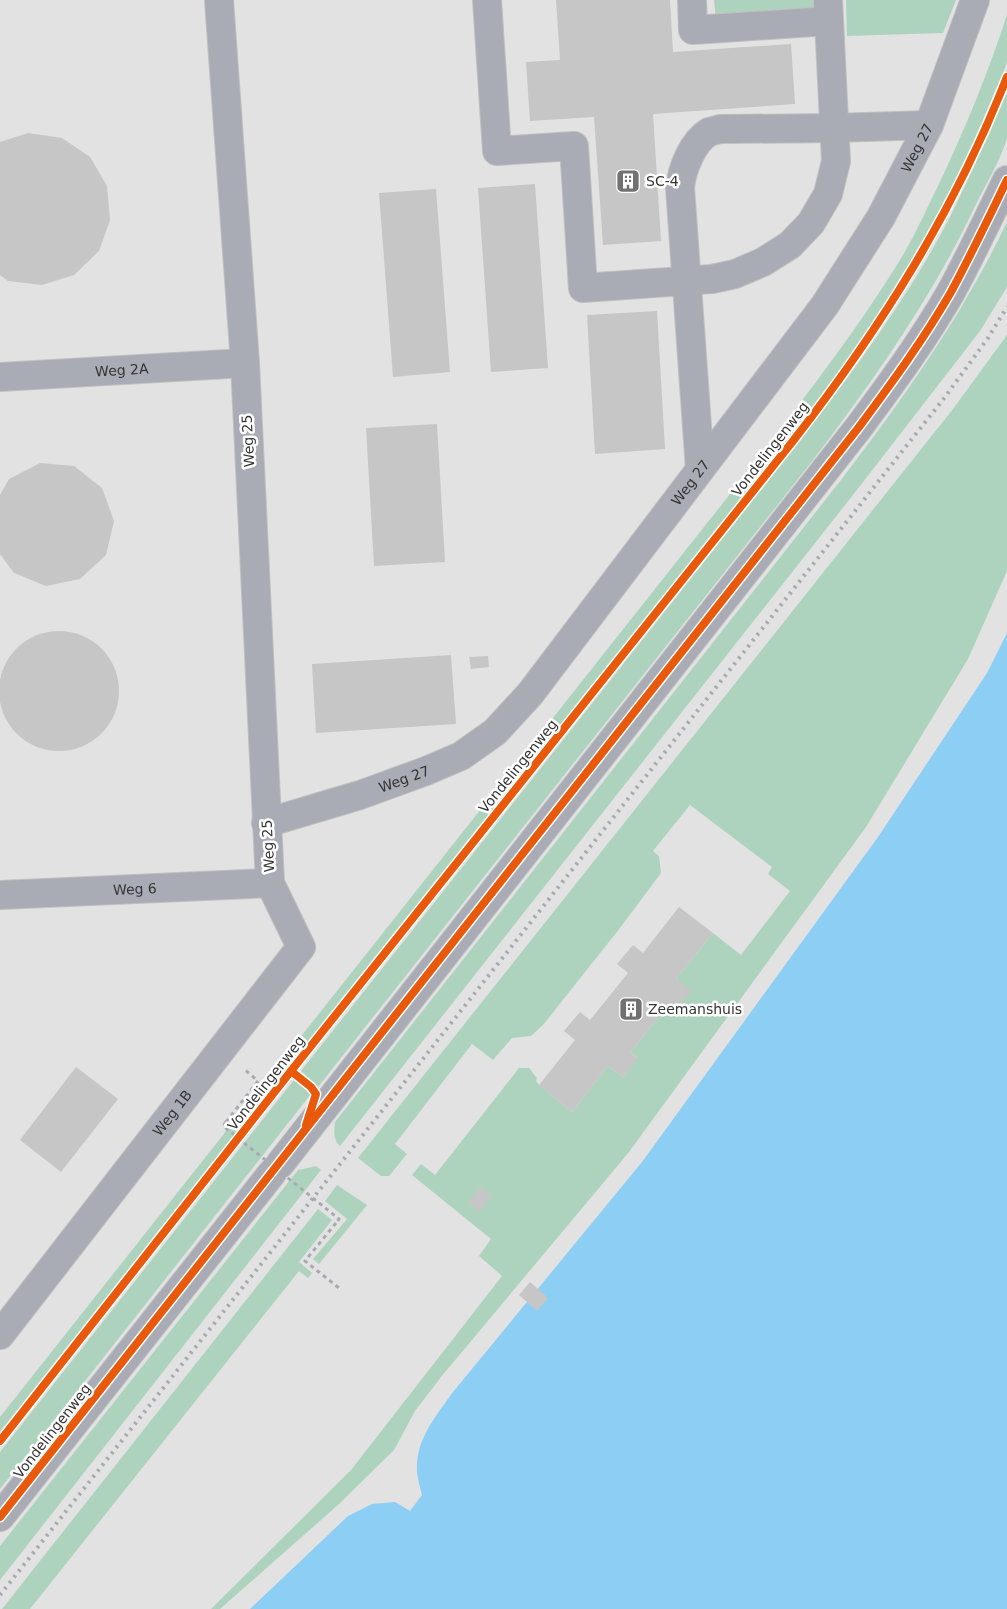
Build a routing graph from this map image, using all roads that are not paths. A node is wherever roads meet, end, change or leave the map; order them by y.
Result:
1 (218, 0) edge
2 (487, 0) edge
3 (692, 0) edge
4 (975, 0) edge
5 (829, 11) edge
6 (929, 125) junction
7 (834, 128) junction
8 (1007, 180) edge
9 (687, 281) junction
10 (245, 363) junction
11 (0, 378) edge
12 (700, 469) junction
13 (266, 823) junction
14 (270, 883) junction
15 (0, 895) edge
16 (0, 1335) edge
17 (0, 1517) edge

1 - 10 street, Weg 25
2 - 9 street
3 - 5 street
4 - 6 street, Weg 27
5 - 7 street
6 - 7 street
6 - 12 street, Weg 27
7 - 9 street
7 - 9 street
8 - 17 street, Vondelingenweg
9 - 12 street
10 - 11 street, Weg 2A
10 - 13 street, Weg 25
12 - 13 street, Weg 27
13 - 14 street, Weg 25
14 - 15 street, Weg 6
14 - 16 street, Weg 1B

